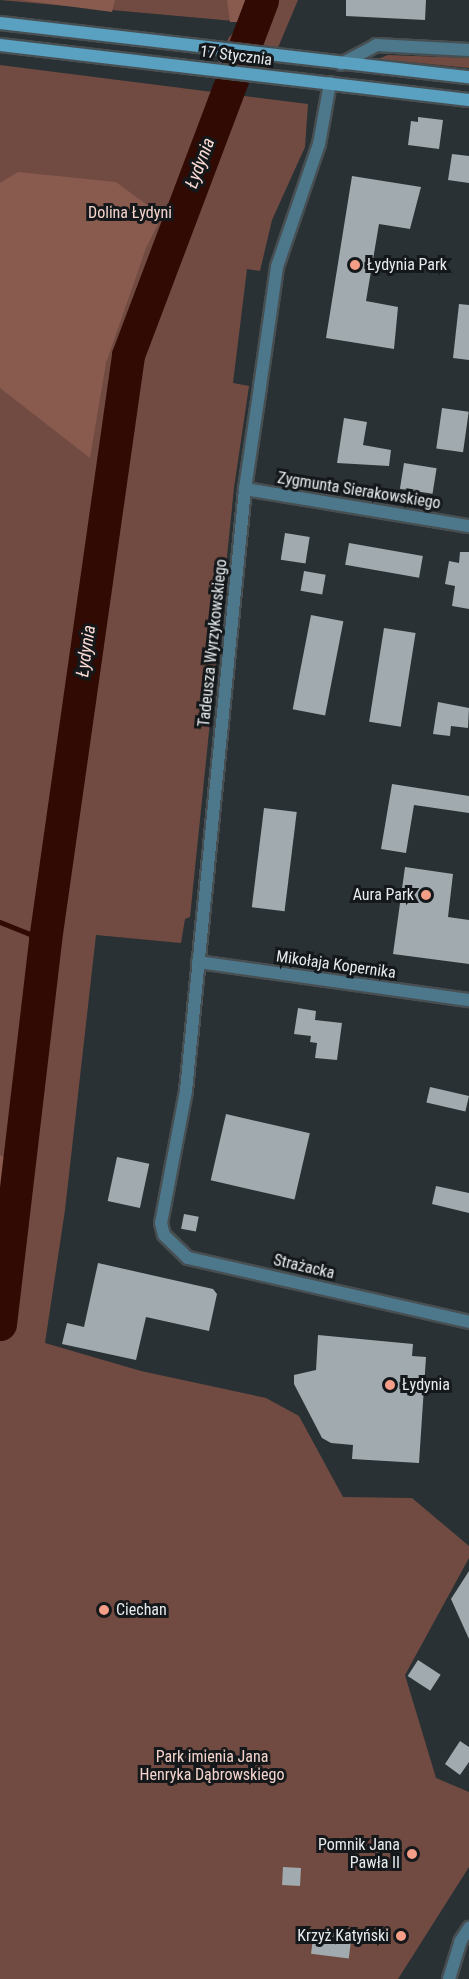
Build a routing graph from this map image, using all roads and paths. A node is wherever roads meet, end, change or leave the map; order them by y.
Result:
1 (0, 23) edge
2 (0, 45) edge
3 (469, 50) edge
4 (341, 64) junction
5 (469, 77) edge
6 (330, 83) junction
7 (469, 100) edge
8 (244, 489) junction
9 (469, 526) edge
10 (198, 962) junction
11 (469, 1000) edge
12 (162, 1212) joint
13 (469, 1322) edge
14 (469, 1928) edge
15 (449, 1979) edge

1 - 4 main road, 17 Stycznia
2 - 6 main road, 17 Stycznia
3 - 4 street
4 - 5 main road, 17 Stycznia
6 - 7 main road, 17 Stycznia
6 - 8 street, Tadeusza Wyrzykowskiego
8 - 9 street, Zygmunta Sierakowskiego
8 - 10 street, Tadeusza Wyrzykowskiego
10 - 11 street, Mikołaja Kopernika
10 - 12 street, Tadeusza Wyrzykowskiego
12 - 13 street, Strażacka
14 - 15 street

